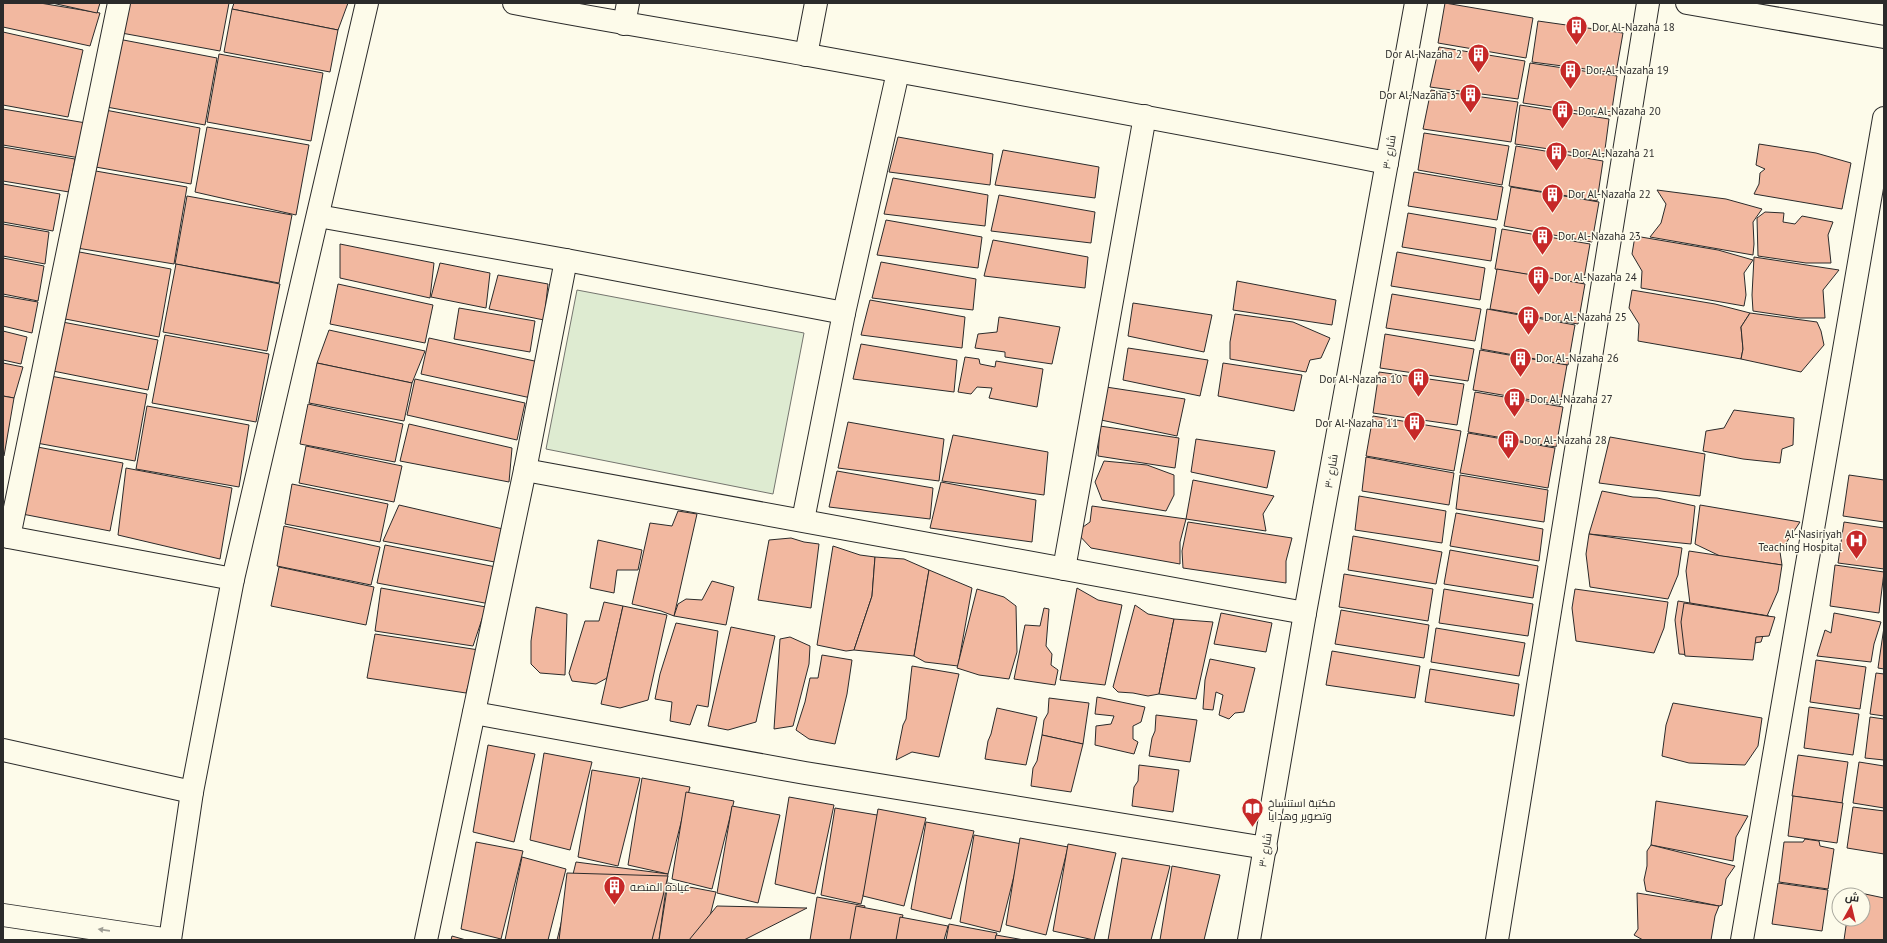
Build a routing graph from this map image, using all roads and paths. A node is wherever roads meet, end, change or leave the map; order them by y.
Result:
1 (119, 3) edge
2 (367, 3) edge
3 (514, 3) edge
4 (628, 3) edge
5 (816, 3) edge
6 (1416, 3) edge
7 (1648, 3) edge
8 (1687, 3) edge
9 (624, 24) junction
10 (1884, 37) edge
11 (806, 54) junction
12 (898, 72) junction
13 (1145, 116) junction
14 (1884, 118) edge
15 (1387, 162) junction
16 (318, 216) junction
17 (566, 260) junction
18 (844, 313) junction
19 (525, 470) junction
20 (803, 520) junction
21 (6, 536) edge
22 (1064, 569) junction
23 (233, 580) junction
24 (1305, 613) junction
25 (474, 713) junction
26 (3, 750) edge
27 (192, 792) junction
28 (1266, 848) junction
29 (3, 915) edge
30 (170, 940) edge
31 (426, 940) edge
32 (1249, 940) edge
33 (1497, 940) edge
34 (1742, 940) edge

1 - 21 street
2 - 16 street
3 - 9 street
4 - 9 street
5 - 11 street
6 - 15 street, شارع ٣٠
7 - 33 street
8 - 10 street
9 - 11 street
11 - 12 street
12 - 13 street
12 - 18 street
13 - 15 street
13 - 22 street
14 - 34 street
15 - 24 street, شارع ٣٠
16 - 17 street
16 - 23 street
17 - 18 street
17 - 19 street
18 - 20 street
19 - 20 street
19 - 25 street
20 - 22 street
21 - 23 street
22 - 24 street
23 - 27 street
24 - 28 street, شارع ٣٠
25 - 28 street
25 - 31 street
26 - 27 street
27 - 30 street
28 - 32 street, شارع ٣٠
30 -> 29 street

